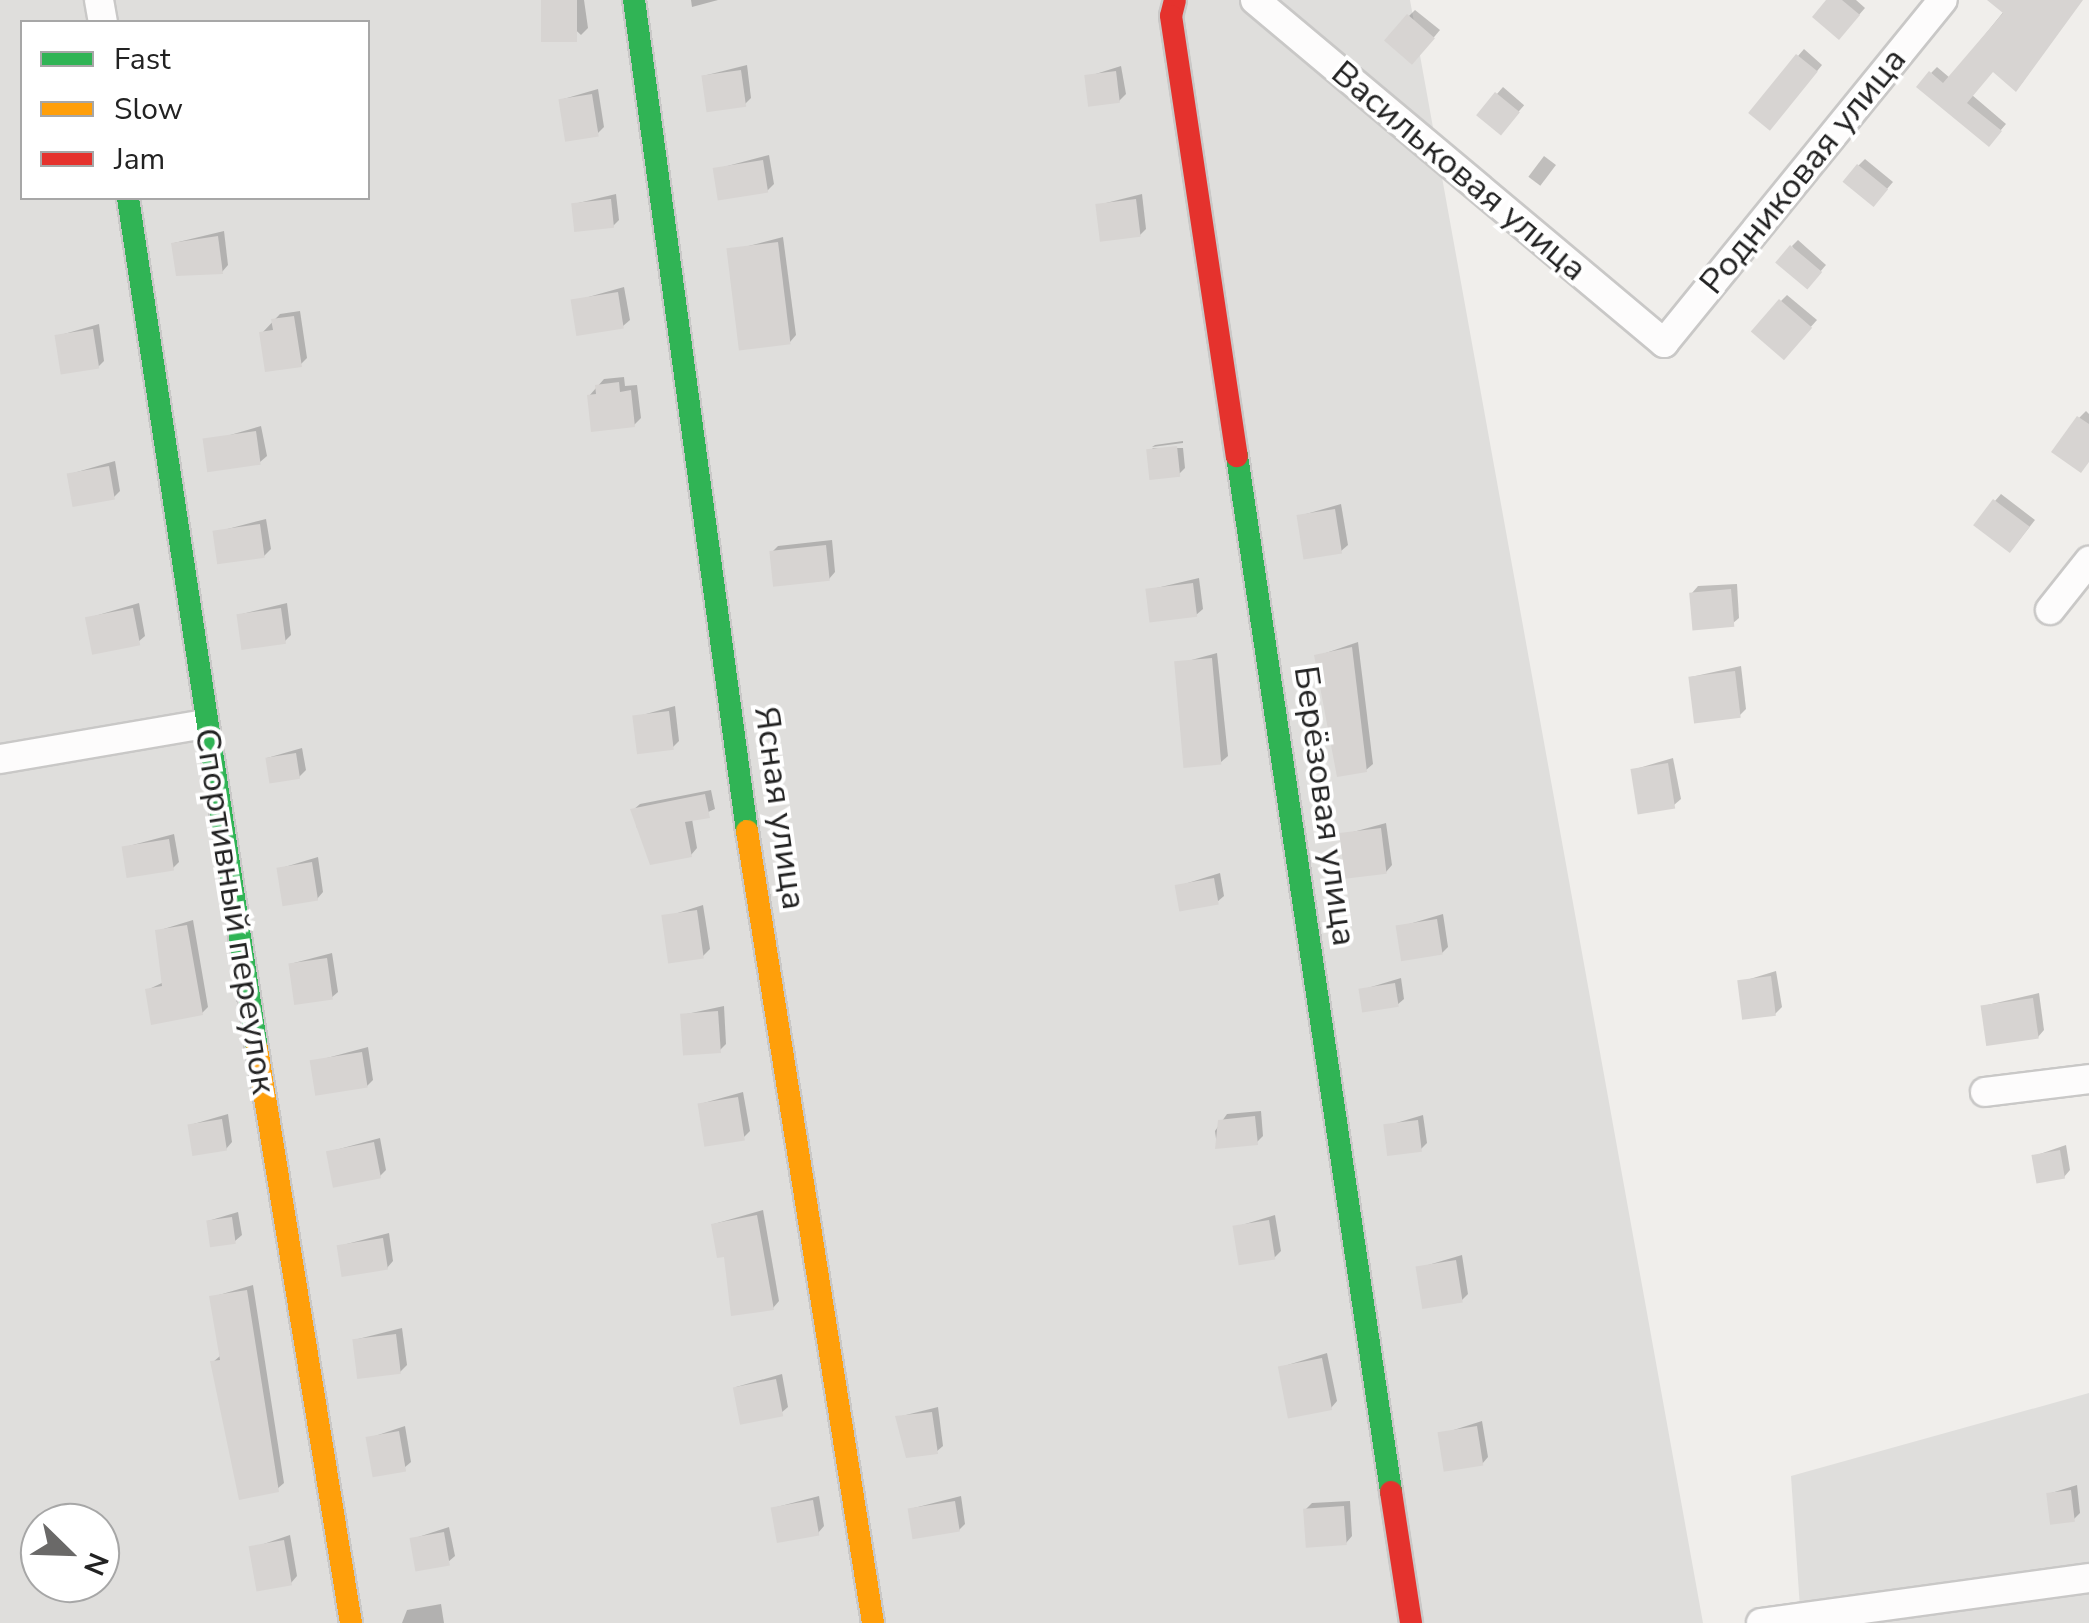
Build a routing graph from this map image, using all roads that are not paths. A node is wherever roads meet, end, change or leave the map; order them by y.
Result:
1 (634, 0) edge
2 (1174, 0) edge
3 (1255, 0) edge
4 (1943, 0) edge
5 (128, 200) edge
6 (1664, 343) joint
7 (2089, 561) edge
8 (2050, 610) dead end
9 (204, 724) junction
10 (0, 759) edge
11 (2089, 1079) edge
12 (1985, 1092) dead end
13 (2089, 1578) edge
14 (351, 1623) edge
15 (873, 1623) edge
16 (1411, 1623) edge
17 (1761, 1623) edge

1 - 15 street, Ясная улица
2 - 16 street, Берёзовая улица
3 - 6 street, Васильковая улица
4 - 6 street, Родниковая улица
5 - 9 street, Спортивный переулок
7 - 8 street
9 - 10 street
9 - 14 street, Спортивный переулок
11 - 12 street
13 - 17 street

